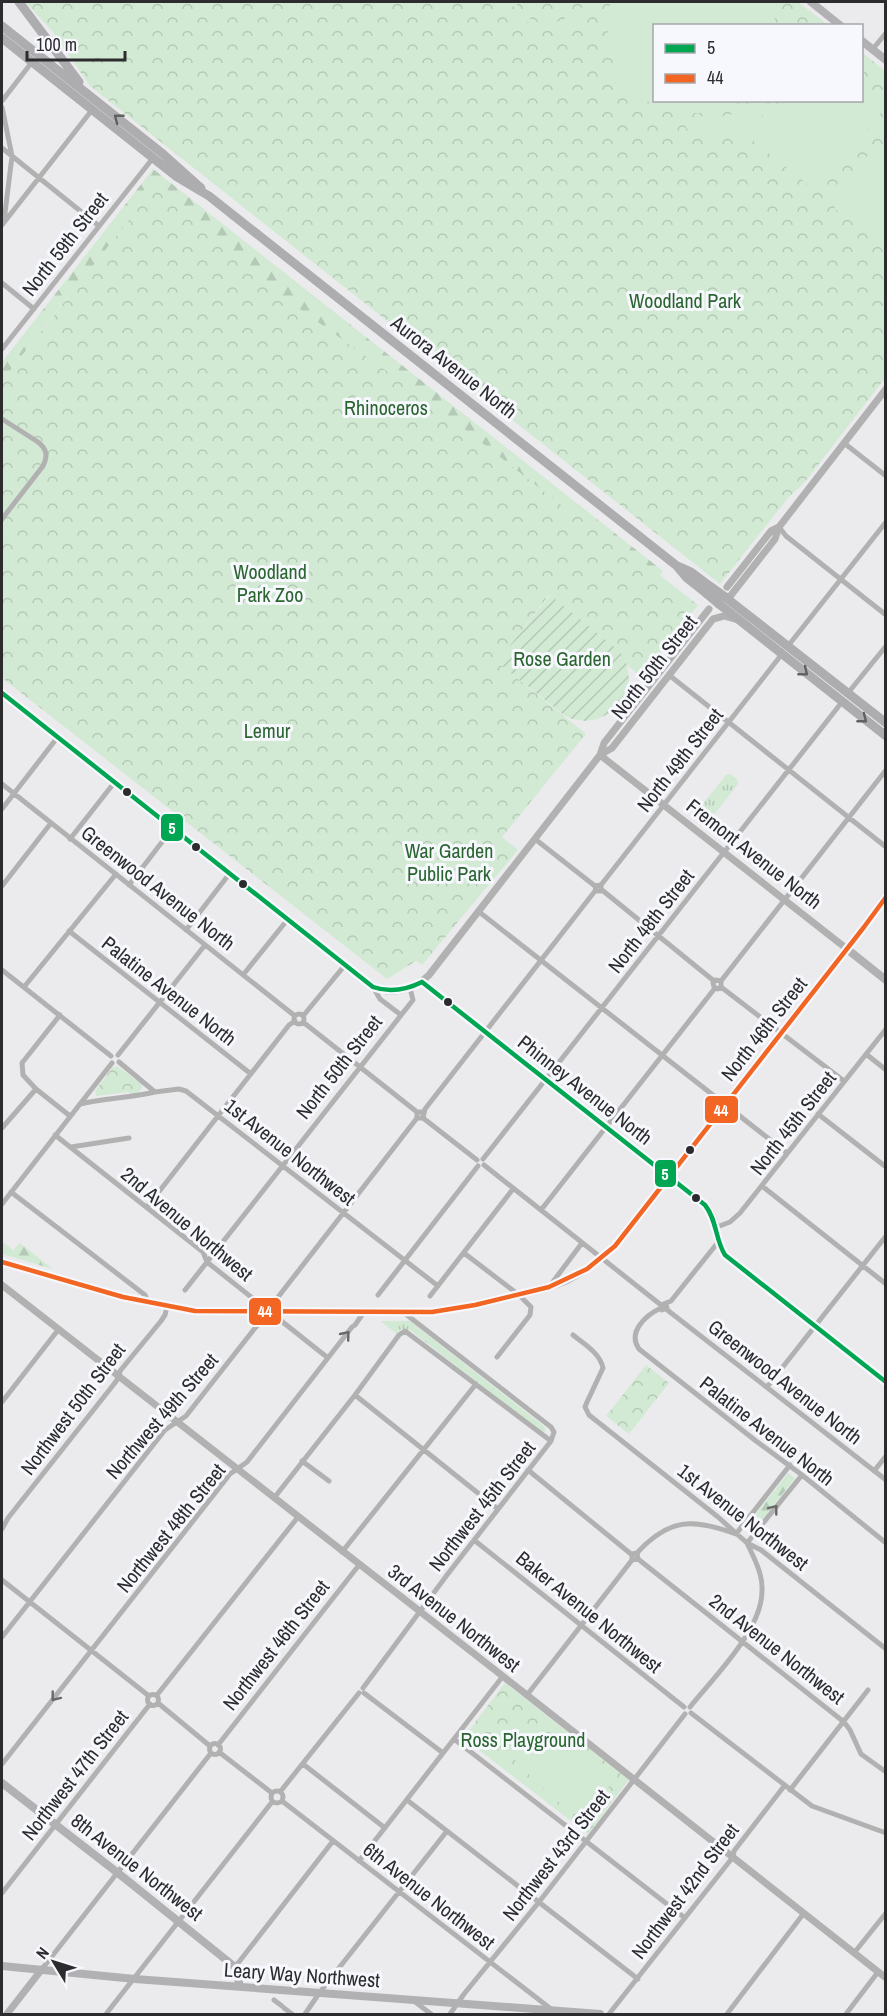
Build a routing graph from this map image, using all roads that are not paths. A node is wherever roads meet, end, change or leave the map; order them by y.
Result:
1 (19, 2) edge
2 (814, 3) edge
3 (840, 24) edge
4 (2, 26) edge
5 (885, 33) edge
6 (2, 38) edge
7 (863, 43) edge
8 (872, 50) junction
9 (885, 60) edge
10 (32, 62) junction
11 (90, 96) junction
12 (2, 101) edge
13 (2, 107) edge
14 (93, 110) junction
15 (2, 148) edge
16 (12, 156) junction
17 (153, 158) junction
18 (39, 178) junction
19 (208, 196) junction
20 (3, 224) edge
21 (99, 226) junction
22 (2, 283) edge
23 (34, 309) junction
24 (2, 349) edge
25 (884, 395) edge
26 (2, 419) edge
27 (844, 443) junction
28 (885, 476) edge
29 (2, 519) edge
30 (885, 522) edge
31 (779, 527) junction
32 (841, 579) junction
33 (724, 597) junction
34 (709, 609) dead end
35 (885, 615) edge
36 (740, 621) junction
37 (885, 646) edge
38 (785, 650) junction
39 (669, 675) junction
40 (2, 693) edge
41 (848, 693) junction
42 (842, 702) junction
43 (728, 723) junction
44 (885, 723) edge
45 (885, 736) edge
46 (57, 738) junction
47 (600, 755) junction
48 (788, 770) junction
49 (885, 770) edge
50 (114, 783) junction
51 (2, 784) edge
52 (14, 794) junction
53 (664, 804) junction
54 (2, 809) edge
55 (848, 818) junction
56 (51, 824) junction
57 (172, 829) junction
58 (70, 839) junction
59 (535, 839) junction
60 (885, 847) edge
61 (724, 852) junction
62 (230, 873) junction
63 (116, 874) junction
64 (129, 885) junction
65 (2, 886) edge
66 (598, 888) junction
67 (885, 896) edge
68 (784, 900) junction
69 (885, 904) edge
70 (478, 911) junction
71 (288, 919) junction
72 (864, 927) junction
73 (186, 930) junction
74 (69, 931) junction
75 (658, 936) junction
76 (205, 945) junction
77 (847, 949) junction
78 (541, 960) junction
79 (345, 965) junction
80 (2, 971) edge
81 (243, 975) junction
82 (885, 980) edge
83 (422, 982) junction
84 (718, 984) junction
85 (24, 987) junction
86 (373, 987) junction
87 (410, 987) junction
88 (160, 1003) junction
89 (601, 1008) junction
90 (60, 1015) junction
91 (401, 1016) junction
92 (295, 1019) junction
93 (303, 1019) junction
94 (885, 1029) edge
95 (485, 1032) junction
96 (781, 1033) junction
97 (866, 1054) junction
98 (662, 1055) junction
99 (114, 1058) junction
100 (361, 1068) junction
101 (885, 1070) edge
102 (251, 1074) junction
103 (545, 1079) junction
104 (844, 1081) junction
105 (36, 1089) junction
106 (155, 1092) junction
107 (80, 1104) junction
108 (726, 1105) junction
109 (818, 1114) junction
110 (219, 1115) junction
111 (420, 1115) junction
112 (70, 1116) junction
113 (605, 1127) junction
114 (2, 1128) edge
115 (55, 1135) junction
116 (129, 1138) dead end
117 (71, 1147) junction
118 (788, 1153) junction
119 (480, 1162) junction
120 (283, 1165) junction
121 (885, 1167) edge
122 (669, 1178) junction
123 (762, 1186) junction
124 (513, 1189) junction
125 (11, 1192) junction
126 (2, 1204) edge
127 (147, 1207) junction
128 (541, 1210) junction
129 (344, 1213) junction
130 (717, 1227) junction
131 (885, 1236) edge
132 (719, 1241) junction
133 (582, 1243) junction
134 (464, 1252) junction
135 (602, 1258) junction
136 (405, 1260) junction
137 (207, 1262) junction
138 (2, 1263) edge
139 (862, 1265) junction
140 (885, 1284) edge
141 (2, 1285) edge
142 (438, 1286) junction
143 (549, 1287) junction
144 (185, 1290) dead end
145 (378, 1295) dead end
146 (519, 1295) junction
147 (430, 1296) dead end
148 (148, 1302) junction
149 (663, 1306) junction
150 (167, 1307) junction
151 (268, 1310) junction
152 (364, 1312) junction
153 (403, 1312) junction
154 (815, 1326) junction
155 (58, 1330) junction
156 (573, 1335) dead end
157 (497, 1357) dead end
158 (328, 1358) junction
159 (119, 1377) junction
160 (885, 1382) edge
161 (476, 1384) junction
162 (767, 1387) junction
163 (354, 1395) junction
164 (2, 1402) edge
165 (177, 1422) junction
166 (551, 1441) junction
167 (424, 1450) junction
168 (885, 1456) edge
169 (302, 1461) junction
170 (790, 1465) junction
171 (238, 1470) junction
172 (528, 1470) junction
173 (874, 1471) junction
174 (802, 1474) junction
175 (885, 1480) edge
176 (329, 1482) dead end
177 (274, 1498) junction
178 (498, 1509) junction
179 (5, 1516) edge
180 (298, 1517) junction
181 (2, 1530) edge
182 (736, 1534) junction
183 (474, 1540) junction
184 (747, 1543) junction
185 (885, 1543) edge
186 (342, 1552) junction
187 (635, 1557) junction
188 (359, 1565) junction
189 (2, 1580) edge
190 (30, 1601) junction
191 (420, 1612) junction
192 (582, 1624) junction
193 (2, 1637) edge
194 (743, 1640) junction
195 (885, 1649) edge
196 (91, 1651) junction
197 (503, 1676) junction
198 (868, 1690) dead end
199 (362, 1691) junction
200 (157, 1695) junction
201 (527, 1695) junction
202 (149, 1696) junction
203 (158, 1703) junction
204 (150, 1704) junction
205 (688, 1710) junction
206 (844, 1722) junction
207 (454, 1739) junction
208 (218, 1744) junction
209 (210, 1746) junction
210 (219, 1752) junction
211 (211, 1753) junction
212 (443, 1753) junction
213 (2, 1764) edge
214 (303, 1764) junction
215 (885, 1772) edge
216 (634, 1780) junction
217 (2, 1783) edge
218 (788, 1788) junction
219 (280, 1792) junction
220 (272, 1793) junction
221 (407, 1800) junction
222 (282, 1801) junction
223 (273, 1802) junction
224 (56, 1825) junction
225 (385, 1828) junction
226 (447, 1831) junction
227 (885, 1833) edge
228 (333, 1841) junction
229 (586, 1841) junction
230 (733, 1857) junction
231 (359, 1861) junction
232 (118, 1873) junction
233 (400, 1892) junction
234 (2, 1893) edge
235 (539, 1902) junction
236 (885, 1912) edge
237 (804, 1913) junction
238 (685, 1918) junction
239 (180, 1922) junction
240 (854, 1953) junction
241 (490, 1962) junction
242 (2, 1965) edge
243 (234, 1966) junction
244 (42, 1969) junction
245 (878, 1972) junction
246 (885, 1978) edge
247 (135, 1979) junction
248 (638, 1979) junction
249 (240, 1986) junction
250 (320, 1992) junction
251 (274, 2000) dead end
252 (413, 2000) junction
253 (459, 2004) junction
254 (7, 2012) edge
255 (554, 2012) edge
256 (106, 2014) edge
257 (292, 2014) edge
258 (306, 2014) edge
259 (431, 2014) edge
260 (450, 2014) edge
261 (600, 2014) edge
262 (609, 2014) edge
263 (726, 2014) edge
264 (846, 2014) edge

1 - 11 highway
2 - 3 main road
4 - 11 highway, Aurora Avenue North
5 - 8 street
6 - 10 highway, Aurora Avenue North
7 - 8 main road
8 - 9 main road
10 - 12 street
10 - 14 highway, Aurora Avenue North
19 -> 11 highway, Aurora Avenue North
13 - 16 street
14 - 17 highway, Aurora Avenue North
14 - 18 street
15 - 16 street
16 - 18 street
16 - 20 street
17 - 19 highway, Aurora Avenue North
17 - 21 street, North 59th Street
18 - 20 street
18 - 21 street
19 - 33 highway, Aurora Avenue North, bridge
21 - 23 street, North 59th Street
22 - 23 street
23 - 24 street, North 59th Street
25 - 27 street
26 - 29 street
27 - 28 street
27 - 31 street
30 - 32 street, North 49th Street
31 - 32 street
31 - 33 street
31 - 33 street
32 - 35 street
32 - 38 street, North 49th Street
33 - 36 highway, Aurora Avenue North
33 - 38 highway, Aurora Avenue North
34 - 47 street, North 50th Street
36 - 38 highway, Aurora Avenue North
36 - 39 street, North 50th Street
37 - 41 street
38 - 41 highway, Aurora Avenue North
38 -> 42 highway, Aurora Avenue North
38 - 43 street, North 49th Street
39 - 43 street
39 - 47 street, North 50th Street
40 - 46 street
41 - 44 highway, Aurora Avenue North
42 -> 45 highway, Aurora Avenue North
42 - 48 street, North 48th Street
43 - 48 street
43 - 53 street, North 49th Street
46 - 50 street
46 - 52 street
47 - 53 street, Fremont Avenue North
47 - 59 street, North 50th Street
48 - 55 street
48 - 61 street, North 48th Street
49 - 55 street
50 - 57 street
50 - 58 street
51 - 52 street, Greenwood Avenue North
52 - 54 street
52 - 56 street, Greenwood Avenue North
53 - 61 street, Fremont Avenue North
53 - 66 street, North 49th Street
55 - 60 street
55 - 68 street
56 - 58 street, Greenwood Avenue North
56 - 65 street
57 - 62 street
57 - 64 street
58 - 63 street, Greenwood Avenue North
59 - 66 street
59 - 70 street, North 50th Street
61 - 68 street, Fremont Avenue North
61 - 75 street, North 48th Street
62 - 71 street
62 - 73 street
63 - 64 street, Greenwood Avenue North
63 - 74 street
64 - 73 street, Greenwood Avenue North
66 - 75 street
66 - 78 street, North 49th Street
67 - 72 main road, North 46th Street
68 - 77 street, Fremont Avenue North
68 - 84 street
69 - 72 main road, North 46th Street
70 - 78 street
70 - 83 street, North 50th Street
71 - 79 street
71 - 81 street
72 - 77 main road, North 46th Street
73 - 76 street, Greenwood Avenue North
74 - 85 street
74 - 88 street, Palatine Avenue North
75 - 84 street
75 - 89 street, North 48th Street
76 - 81 street, Greenwood Avenue North
76 - 88 street
77 - 82 main road, Fremont Avenue North
77 - 96 main road, North 46th Street
78 - 89 street
78 - 95 street, North 49th Street
79 - 86 street
79 - 93 street
80 - 85 street
81 - 92 street, Greenwood Avenue North
83 - 87 street
83 - 95 street, Phinney Avenue North
84 - 96 street
84 - 98 street
85 - 90 street
86 - 87 street
86 - 91 street
87 - 91 street, North 50th Street
88 - 99 street
88 - 102 street, Palatine Avenue North
89 - 98 street
89 - 103 street, North 48th Street
90 - 99 street
90 - 105 street
91 - 100 street, North 50th Street
92 - 93 street
92 - 102 street
93 - 100 street, Greenwood Avenue North
94 - 97 street, North 45th Street
95 - 103 street, Phinney Avenue North
95 - 111 street, North 49th Street
96 - 104 street
96 - 108 main road, North 46th Street
97 - 101 street
97 - 104 street, North 45th Street
98 - 108 street
98 - 113 street
99 - 106 street
99 - 107 street
100 - 111 street, Greenwood Avenue North
100 - 120 street, North 50th Street
102 - 110 street
103 - 113 street, Phinney Avenue North
103 - 119 street, North 48th Street
104 - 109 street, North 45th Street
105 - 112 street
105 - 114 street
106 - 107 street, 1st Avenue Northwest
106 - 110 street, 1st Avenue Northwest
107 - 112 street
108 - 118 street
108 - 122 main road, North 46th Street
109 - 118 street, North 45th Street
109 - 121 street
110 - 120 street, 1st Avenue Northwest
110 - 127 street
111 - 119 street, Greenwood Avenue North
111 - 129 street, North 49th Street
112 - 115 street
113 - 122 street, Phinney Avenue North
113 - 128 street
115 - 117 street, 2nd Avenue Northwest
115 - 125 street
116 - 117 street
117 - 127 street, 2nd Avenue Northwest
118 - 123 street, North 45th Street
119 - 124 street, Greenwood Avenue North
119 - 136 street, North 48th Street
120 - 129 street, 1st Avenue Northwest
120 - 137 street
122 - 130 street, Phinney Avenue North
122 - 135 main road, North 46th Street
123 - 130 street, North 45th Street
123 - 139 street
124 - 128 street, Greenwood Avenue North
124 - 134 street
125 - 126 street
125 - 148 street
127 - 137 street, 2nd Avenue Northwest
128 - 133 street, Greenwood Avenue North
129 - 136 street, 1st Avenue Northwest
129 - 151 street, Northwest 49th Street
130 - 132 street, Phinney Avenue North
131 - 139 street
132 - 149 street
132 - 154 street, Phinney Avenue North
133 - 135 street, Greenwood Avenue North
133 - 143 street
134 - 142 street
134 - 146 street
135 - 143 main road, North 46th Street
135 - 149 street, Greenwood Avenue North
136 - 142 street, 1st Avenue Northwest
136 - 145 street
137 - 144 street
137 - 151 street, 2nd Avenue Northwest
138 - 148 main road, North 46th Street
139 - 140 street
139 - 154 street
141 - 155 street, 3rd Avenue Northwest
142 - 147 street
143 - 146 main road, North 46th Street
146 - 153 main road, North 46th Street
146 - 157 street
148 - 150 main road, North 46th Street
149 - 162 street, Greenwood Avenue North
149 - 170 street, Palatine Avenue North
150 - 151 main road, North 46th Street
150 - 159 street, Northwest 50th Street
151 - 152 main road, North 46th Street
151 - 158 street, 2nd Avenue Northwest
151 - 165 street, Northwest 49th Street
152 - 153 main road, North 46th Street
158 -> 152 street, Northwest 48th Street
153 - 166 street, Northwest 45th Street
154 - 160 street, Phinney Avenue North
154 - 162 street
155 - 159 street, 3rd Avenue Northwest
155 - 164 street
156 - 182 street, 1st Avenue Northwest
158 - 171 street, Northwest 48th Street
159 - 165 street, 3rd Avenue Northwest
159 - 179 street, Northwest 50th Street
161 - 163 street
161 - 166 street
161 - 167 street
162 - 173 street, Greenwood Avenue North
163 - 167 street
163 - 169 street
165 - 171 street, 3rd Avenue Northwest
165 - 190 street, Northwest 49th Street
166 - 172 street, Northwest 45th Street
167 - 178 street
167 - 186 street
168 - 173 street
169 - 176 street
169 - 177 street
170 - 174 street, Palatine Avenue North
170 - 182 street
171 - 177 street, 3rd Avenue Northwest
171 - 196 street, Northwest 48th Street
172 - 178 street, Northwest 45th Street
172 - 187 street, 2nd Avenue Northwest
173 - 175 street, Greenwood Avenue North
184 -> 174 street
174 - 185 street, Palatine Avenue North
177 - 180 street, 3rd Avenue Northwest
178 - 183 street, Northwest 45th Street
179 - 181 street, Northwest 50th Street
180 - 186 street, 3rd Avenue Northwest
180 - 200 street
182 - 184 street, 1st Avenue Northwest
182 - 187 street
183 - 191 street, Northwest 45th Street
183 - 192 street, Baker Avenue Northwest
184 - 194 street, Northwest 43rd Street
184 - 195 street, 1st Avenue Northwest
186 - 188 street, 3rd Avenue Northwest
187 - 192 street
187 - 194 street, 2nd Avenue Northwest
188 - 191 street, 3rd Avenue Northwest
188 - 208 street, Northwest 46th Street
189 - 190 street
190 - 193 street, Northwest 49th Street
190 - 196 street
191 - 197 street, 3rd Avenue Northwest
191 - 199 street, Northwest 45th Street
192 - 201 street
192 - 205 street, Baker Avenue Northwest
194 - 205 street, Northwest 43rd Street
194 - 206 street, 2nd Avenue Northwest
196 - 202 street
196 -> 213 street, Northwest 48th Street
197 - 201 street, 3rd Avenue Northwest
197 - 207 street
198 - 206 street, Northwest 42nd Street
199 - 212 street
199 - 214 street, Northwest 45th Street
200 - 202 street
200 - 203 street
201 - 216 street, 3rd Avenue Northwest
202 - 204 street
203 - 204 street
203 - 209 street
204 - 224 street, Northwest 47th Street
205 - 216 street, Northwest 43rd Street
205 - 218 street, Baker Avenue Northwest
206 - 215 street, 2nd Avenue Northwest
206 - 218 street, Northwest 42nd Street
207 - 212 street
207 - 229 street
208 - 209 street
208 - 210 street
209 - 211 street
210 - 211 street
210 - 220 street
211 - 232 street
212 - 221 street
214 - 219 street, Northwest 45th Street
214 - 225 street
216 - 229 street, Northwest 43rd Street
216 - 230 street, 3rd Avenue Northwest
217 - 224 main road, 8th Avenue Northwest
218 - 227 street, Baker Avenue Northwest
218 - 230 street, Northwest 42nd Street
219 - 220 street
219 - 222 street
220 - 223 street
221 - 225 street
221 - 226 street
222 - 223 street
222 - 228 street, 6th Avenue Northwest
223 - 239 street
224 - 232 main road, 8th Avenue Northwest
224 - 234 street, Northwest 47th Street
225 - 231 street
226 - 233 street
226 - 235 street
228 - 231 street, 6th Avenue Northwest
228 - 243 street
229 - 235 street, Northwest 43rd Street
229 - 238 street
230 - 237 street, 3rd Avenue Northwest
230 - 238 street, Northwest 42nd Street
231 - 233 street, 6th Avenue Northwest
232 - 239 main road, 8th Avenue Northwest
232 - 244 street
233 - 241 street, 6th Avenue Northwest
233 - 250 street
235 - 241 street, Northwest 43rd Street
235 - 248 street
236 - 240 street
237 - 240 street, 3rd Avenue Northwest
237 - 263 street
238 - 248 street, Northwest 42nd Street
239 - 243 main road, 8th Avenue Northwest
239 - 247 street
240 - 245 street, 3rd Avenue Northwest
241 - 253 street, Northwest 43rd Street
241 - 255 street, 6th Avenue Northwest
242 - 244 main road, Leary Way Northwest
243 - 249 main road
244 - 247 main road, Leary Way Northwest
244 - 254 street
245 - 246 street, 3rd Avenue Northwest
245 - 264 street
247 - 249 main road, Leary Way Northwest
247 - 256 street
248 - 262 street, Northwest 42nd Street
249 - 250 main road, Leary Way Northwest
250 - 252 main road, Leary Way Northwest
250 - 258 street
251 - 257 street
252 - 253 main road, Leary Way Northwest
252 - 259 street
253 - 255 main road, Leary Way Northwest
253 - 260 street, Northwest 43rd Street
255 - 261 main road, Leary Way Northwest

